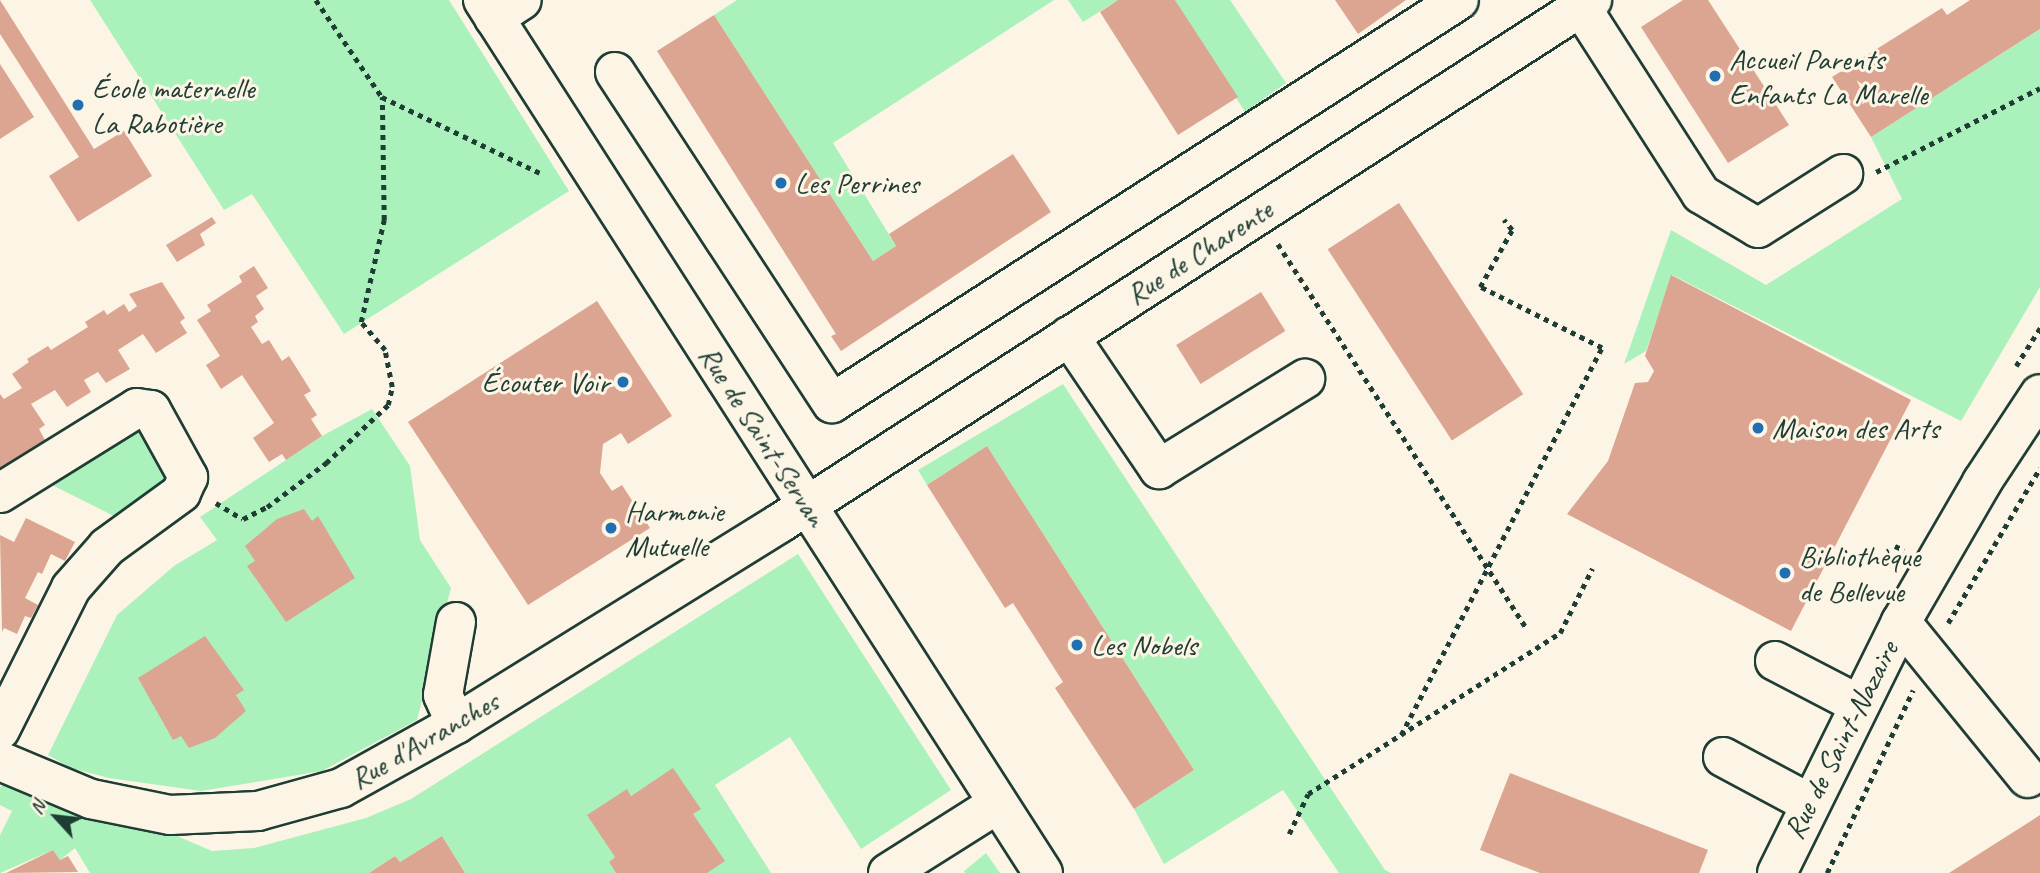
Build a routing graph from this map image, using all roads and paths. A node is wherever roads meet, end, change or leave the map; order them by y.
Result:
1 (316, 0) edge
2 (1459, 0) edge
3 (499, 6) edge
4 (1571, 6) edge
5 (615, 72) dead end
6 (2040, 88) edge
7 (382, 97) junction
8 (540, 173) dead end
9 (1843, 174) joint
10 (1259, 214) junction
11 (1504, 220) dead end
12 (1069, 336) junction
13 (1305, 379) dead end
14 (2040, 394) edge
15 (186, 485) junction
16 (0, 493) edge
17 (807, 505) junction
18 (1592, 569) dead end
19 (1487, 570) junction
20 (456, 622) dead end
21 (1901, 622) junction
22 (1526, 628) dead end
23 (1775, 662) dead end
24 (1858, 704) junction
25 (456, 724) junction
26 (0, 730) edge
27 (1401, 735) junction
28 (1723, 757) dead end
29 (0, 761) edge
30 (2028, 778) dead end
31 (1809, 803) junction
32 (997, 804) junction
33 (1289, 834) dead end
34 (888, 873) edge
35 (1043, 873) edge
36 (1777, 873) edge

1 - 7 path
2 - 5 street
3 - 17 street, Rue de Saint-Servan
4 - 9 street
4 - 10 street, Rue de Charente
6 - 9 path
7 - 8 path
7 - 15 path
10 - 12 street, Rue de Charente
10 - 19 path
11 - 19 path
12 - 13 street
12 - 17 street, Rue de Charente
14 - 21 street, Rue de Saint-Nazaire
15 - 16 street
15 - 26 street
17 - 25 street, Rue d'Avranches
17 - 32 street, Rue de Saint-Servan
18 - 27 path
19 - 22 path
19 - 27 path
20 - 25 street
21 - 24 street, Rue de Saint-Nazaire
21 - 30 street
23 - 24 street
24 - 31 street, Rue de Saint-Nazaire
25 - 29 street, Rue d'Avranches
27 - 33 path
28 - 31 street
31 - 36 street, Rue de Saint-Nazaire
32 - 34 street
32 - 35 street, Rue de Saint-Servan

